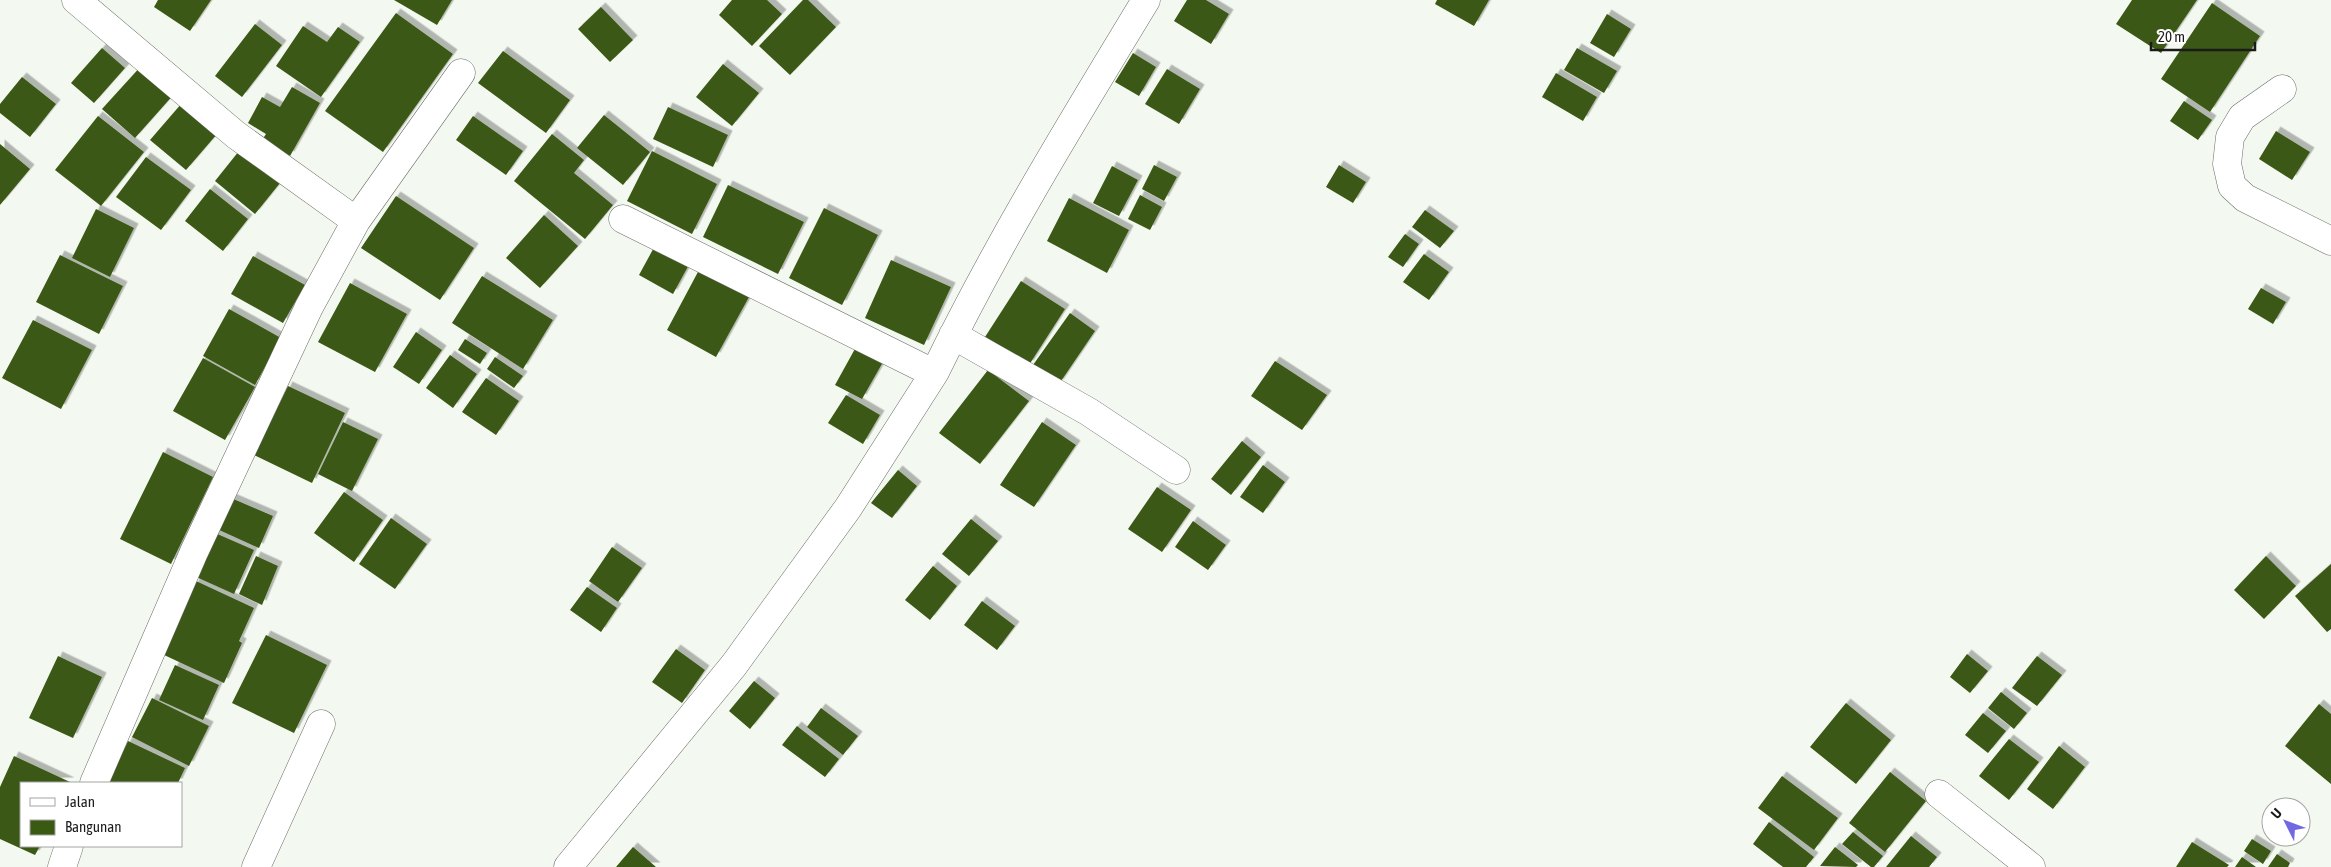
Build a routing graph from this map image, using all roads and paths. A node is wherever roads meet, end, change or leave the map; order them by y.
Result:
1 (76, 0) edge
2 (1146, 0) edge
3 (461, 73) dead end
4 (2282, 90) dead end
5 (623, 219) dead end
6 (356, 221) junction
7 (2331, 241) edge
8 (953, 335) junction
9 (935, 372) junction
10 (1176, 470) dead end
11 (321, 724) dead end
12 (94, 782) edge
13 (1940, 794) dead end
14 (70, 847) edge
15 (62, 867) edge
16 (256, 867) edge
17 (568, 867) edge
18 (2031, 867) edge

1 - 6 street
2 - 8 street
3 - 6 street
4 - 7 street
5 - 9 street
6 - 12 street
8 - 9 street
8 - 10 street
9 - 17 street
11 - 16 street
13 - 18 street
14 - 15 street

